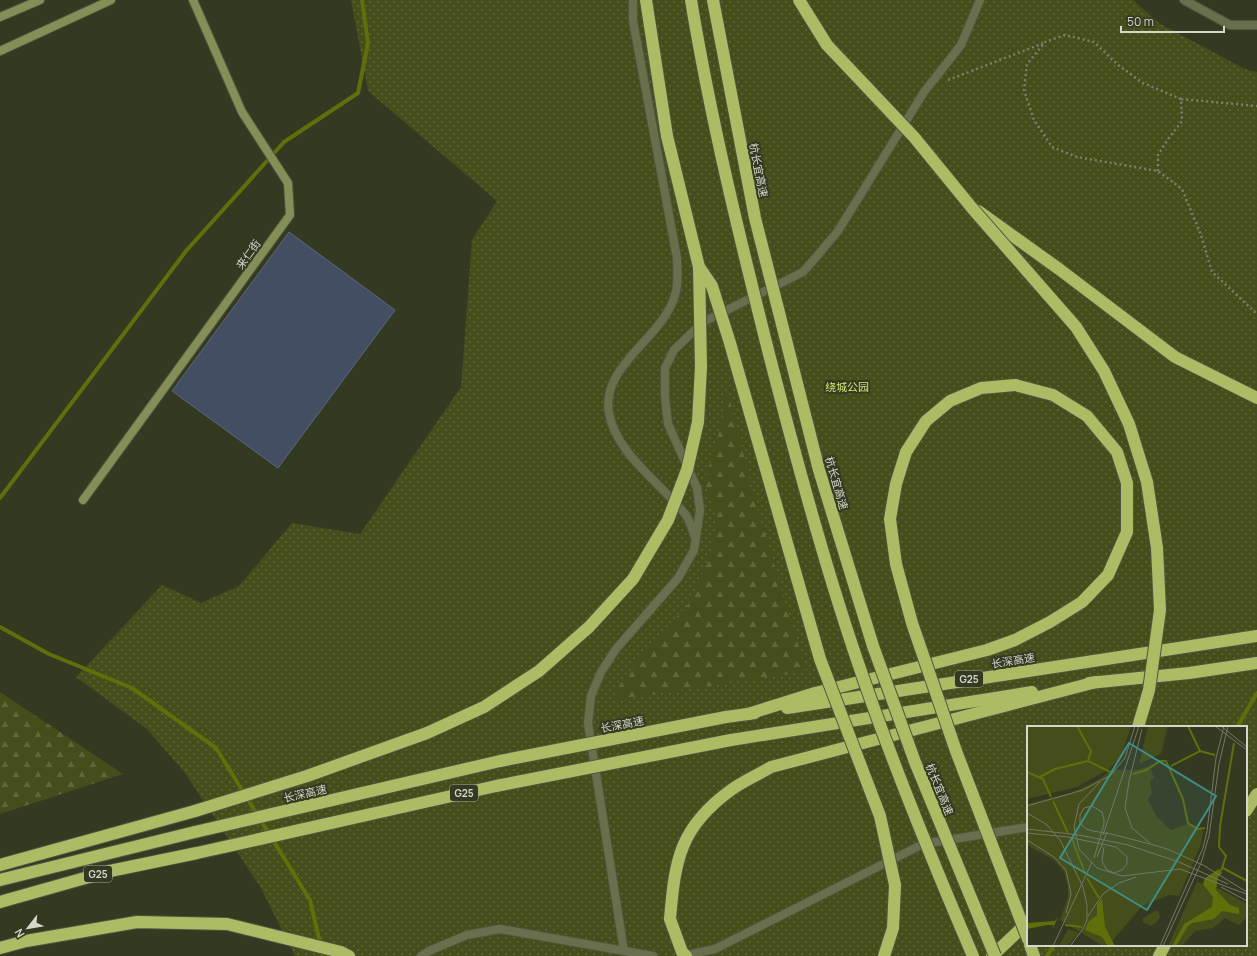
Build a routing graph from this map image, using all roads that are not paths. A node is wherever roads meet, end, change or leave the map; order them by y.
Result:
1 (40, 0) edge
2 (111, 0) edge
3 (193, 0) edge
4 (633, 0) edge
5 (646, 0) edge
6 (691, 0) edge
7 (713, 0) edge
8 (799, 0) edge
9 (980, 0) edge
10 (1184, 0) edge
11 (0, 17) edge
12 (1257, 25) edge
13 (0, 51) edge
14 (972, 208) junction
15 (699, 267) junction
16 (1257, 398) edge
17 (83, 500) dead end
18 (695, 537) junction
19 (1257, 636) edge
20 (1257, 663) edge
21 (926, 665) edge
22 (926, 665) edge
23 (926, 665) edge
24 (926, 665) edge
25 (1096, 682) junction
26 (748, 714) junction
27 (1138, 726) edge
28 (1257, 794) edge
29 (1257, 798) edge
30 (1247, 799) edge
31 (1247, 809) edge
32 (1027, 827) edge
33 (0, 865) edge
34 (0, 880) edge
35 (0, 902) edge
36 (1027, 923) edge
37 (1027, 936) edge
38 (1030, 946) edge
39 (1164, 946) edge
40 (0, 948) edge
41 (624, 951) junction
42 (350, 956) edge
43 (421, 956) edge
44 (653, 956) edge
45 (679, 956) edge
46 (686, 956) edge
47 (884, 956) edge
48 (973, 956) edge
49 (992, 956) edge
50 (995, 956) edge
51 (1034, 956) edge
52 (1159, 956) edge

1 - 11 street
2 - 13 street
3 - 17 street, 来仁街
4 - 18 street
5 - 15 highway, bridge
6 - 48 highway, bridge
7 - 50 highway, 杭长宜高速, bridge
8 - 14 highway, bridge
9 - 18 street
10 - 12 street
14 - 16 highway, bridge
14 - 27 highway, bridge
15 - 33 highway, bridge
15 - 47 highway, bridge
18 - 41 street
19 - 26 highway, 长深高速 / G25
20 - 25 highway, G25
21 - 26 highway, bridge
22 - 23 highway, bridge
24 - 37 highway, bridge
25 - 35 highway, G25, bridge
25 - 46 highway, bridge
26 - 34 highway, 长深高速 / G25, bridge
28 - 31 highway, bridge
29 - 30 street
32 - 45 street
36 - 49 highway
38 - 51 highway
39 - 52 highway
40 - 42 highway
41 - 43 street
41 - 44 street

